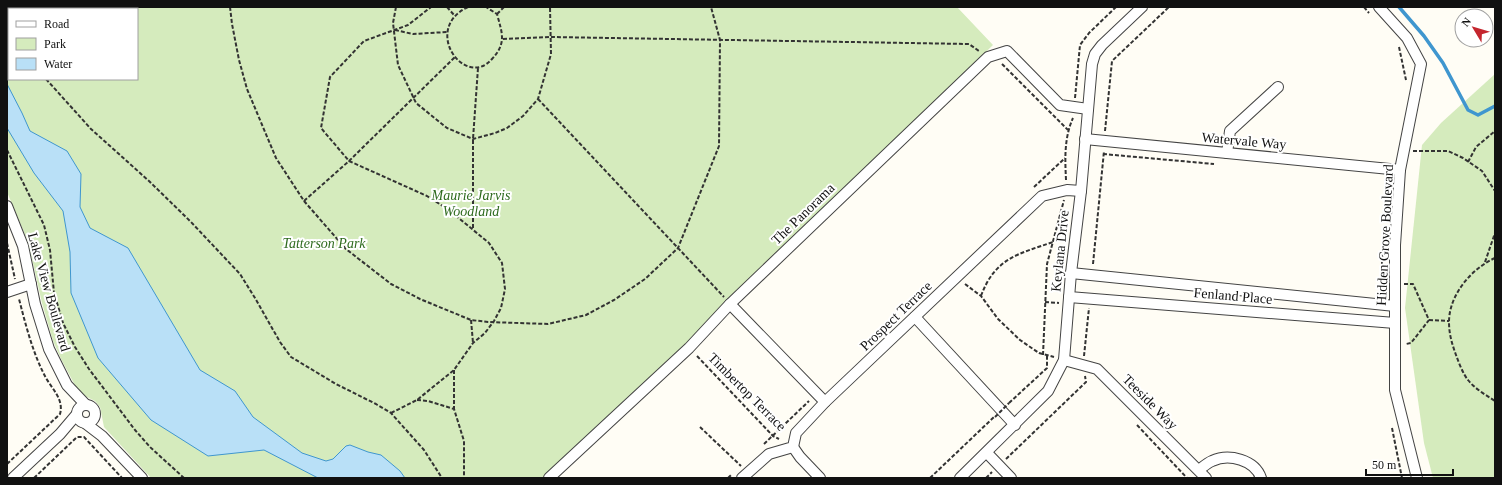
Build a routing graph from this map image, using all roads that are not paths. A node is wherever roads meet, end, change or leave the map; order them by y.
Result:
1 (1142, 7) edge
2 (1378, 7) edge
3 (1278, 87) dead end
4 (1088, 109) junction
5 (1085, 139) junction
6 (1227, 153) junction
7 (1400, 170) junction
8 (1081, 191) junction
9 (7, 206) edge
10 (1071, 273) junction
11 (31, 284) junction
12 (7, 292) edge
13 (1069, 296) junction
14 (730, 304) junction
15 (1395, 306) junction
16 (915, 317) junction
17 (1395, 323) junction
18 (1064, 360) junction
19 (67, 385) junction
20 (825, 402) junction
21 (86, 405) junction
22 (95, 417) junction
23 (80, 418) junction
24 (1015, 425) junction
25 (102, 436) junction
26 (793, 447) junction
27 (987, 453) junction
28 (1202, 474) edge
29 (745, 475) edge
30 (13, 478) edge
31 (142, 478) edge
32 (549, 478) edge
33 (820, 478) edge
34 (960, 478) edge
35 (1011, 478) edge
36 (1262, 478) edge
37 (1417, 478) edge

1 - 4 street, Keylana Drive
2 - 7 street, Hidden Grove Boulevard
3 - 6 street
4 - 5 street, Keylana Drive
4 - 14 street, The Panorama
5 - 6 street, Watervale Way
5 - 8 street, Keylana Drive
6 - 7 street, Watervale Way
7 - 15 street, Hidden Grove Boulevard
8 - 10 street, Keylana Drive
8 - 16 street, Prospect Terrace
9 - 11 street, Lake View Boulevard
10 - 13 street, Keylana Drive
10 - 15 street, Fenland Place
11 - 12 street
11 - 19 street, Lake View Boulevard
13 - 17 street, Fenland Place
13 - 18 street, Keylana Drive
14 - 20 street
14 - 32 street, The Panorama
15 - 17 street, Hidden Grove Boulevard
16 - 20 street, Prospect Terrace
16 - 24 street
17 - 37 street, Hidden Grove Boulevard
18 - 24 street, Keylana Drive
18 - 28 street, Teeside Way
19 - 21 street, Lake View Boulevard
19 - 23 street, Lake View Boulevard
20 - 26 street, Prospect Terrace
21 - 22 street
21 - 23 street
22 - 23 street
22 - 25 street
23 - 25 street
23 - 30 street
24 - 27 street, Keylana Drive
25 - 31 street
26 - 29 street
26 - 33 street
27 - 34 street, Keylana Drive
27 - 35 street
28 - 36 street

